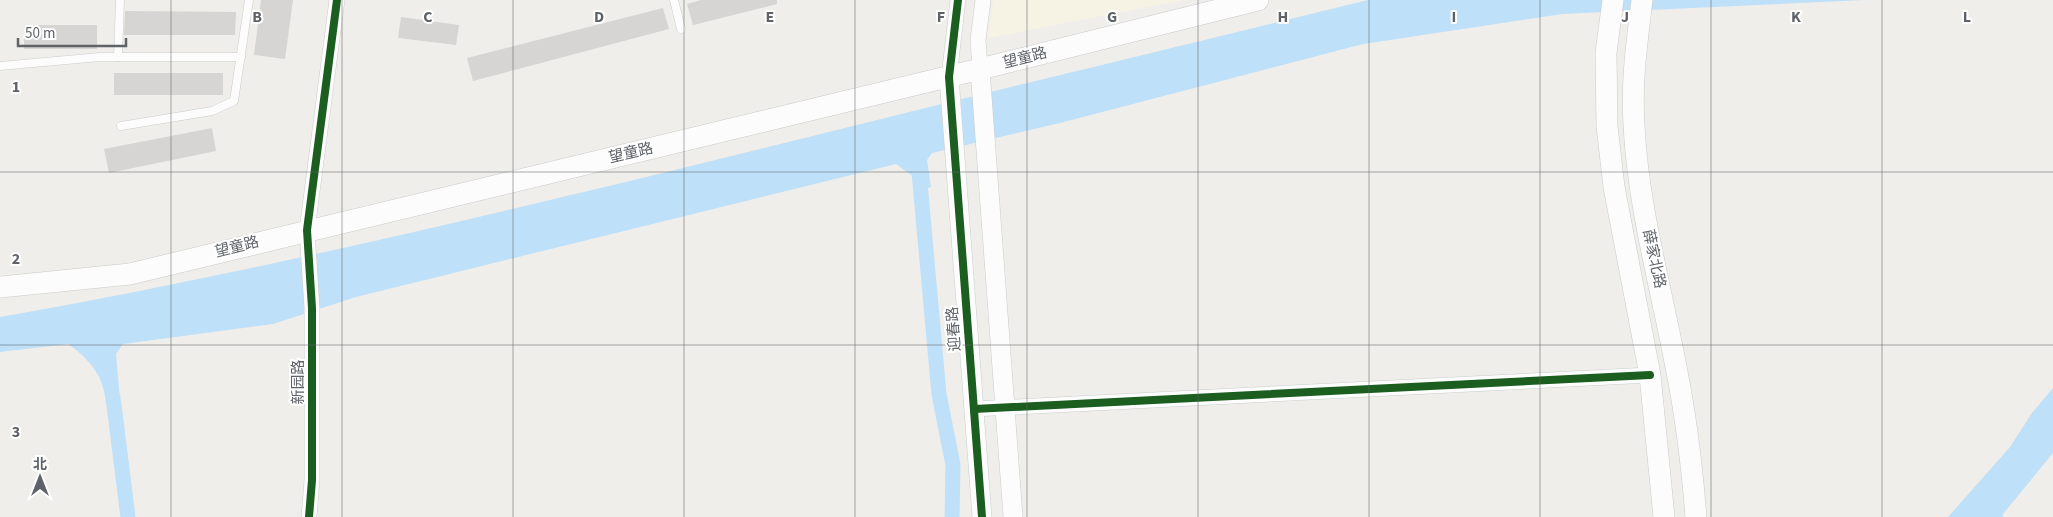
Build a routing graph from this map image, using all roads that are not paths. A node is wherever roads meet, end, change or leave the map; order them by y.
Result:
1 (120, 0) edge
2 (249, 0) edge
3 (337, 0) edge
4 (674, 0) edge
5 (958, 0) edge
6 (983, 0) edge
7 (1258, 0) edge
8 (1641, 6) edge
9 (1612, 7) edge
10 (681, 29) dead end
11 (118, 57) junction
12 (240, 57) junction
13 (0, 66) edge
14 (980, 69) junction
15 (949, 77) junction
16 (121, 126) dead end
17 (308, 238) junction
18 (0, 287) edge
19 (1650, 375) junction
20 (974, 409) junction
21 (1006, 409) junction
22 (309, 517) edge
23 (982, 517) edge
24 (1013, 517) edge
25 (1664, 517) edge
26 (1696, 517) edge

1 - 11 lane
2 - 12 lane
3 - 17 street, 新园路
4 - 10 lane
5 - 15 street
6 - 14 street
7 - 14 main road, 望童路
8 - 26 main road, 薛家北路
9 - 19 main road, 薛家北路
11 - 12 lane
11 - 13 lane
12 - 16 lane
14 - 15 main road, 望童路
14 - 21 street
15 - 17 main road, 望童路
15 - 20 street, 迎春路
17 - 18 main road, 望童路
17 - 22 street, 新园路
19 - 21 street
19 - 25 main road, 薛家北路
20 - 21 street
20 - 23 street, 迎春路
21 - 24 street

